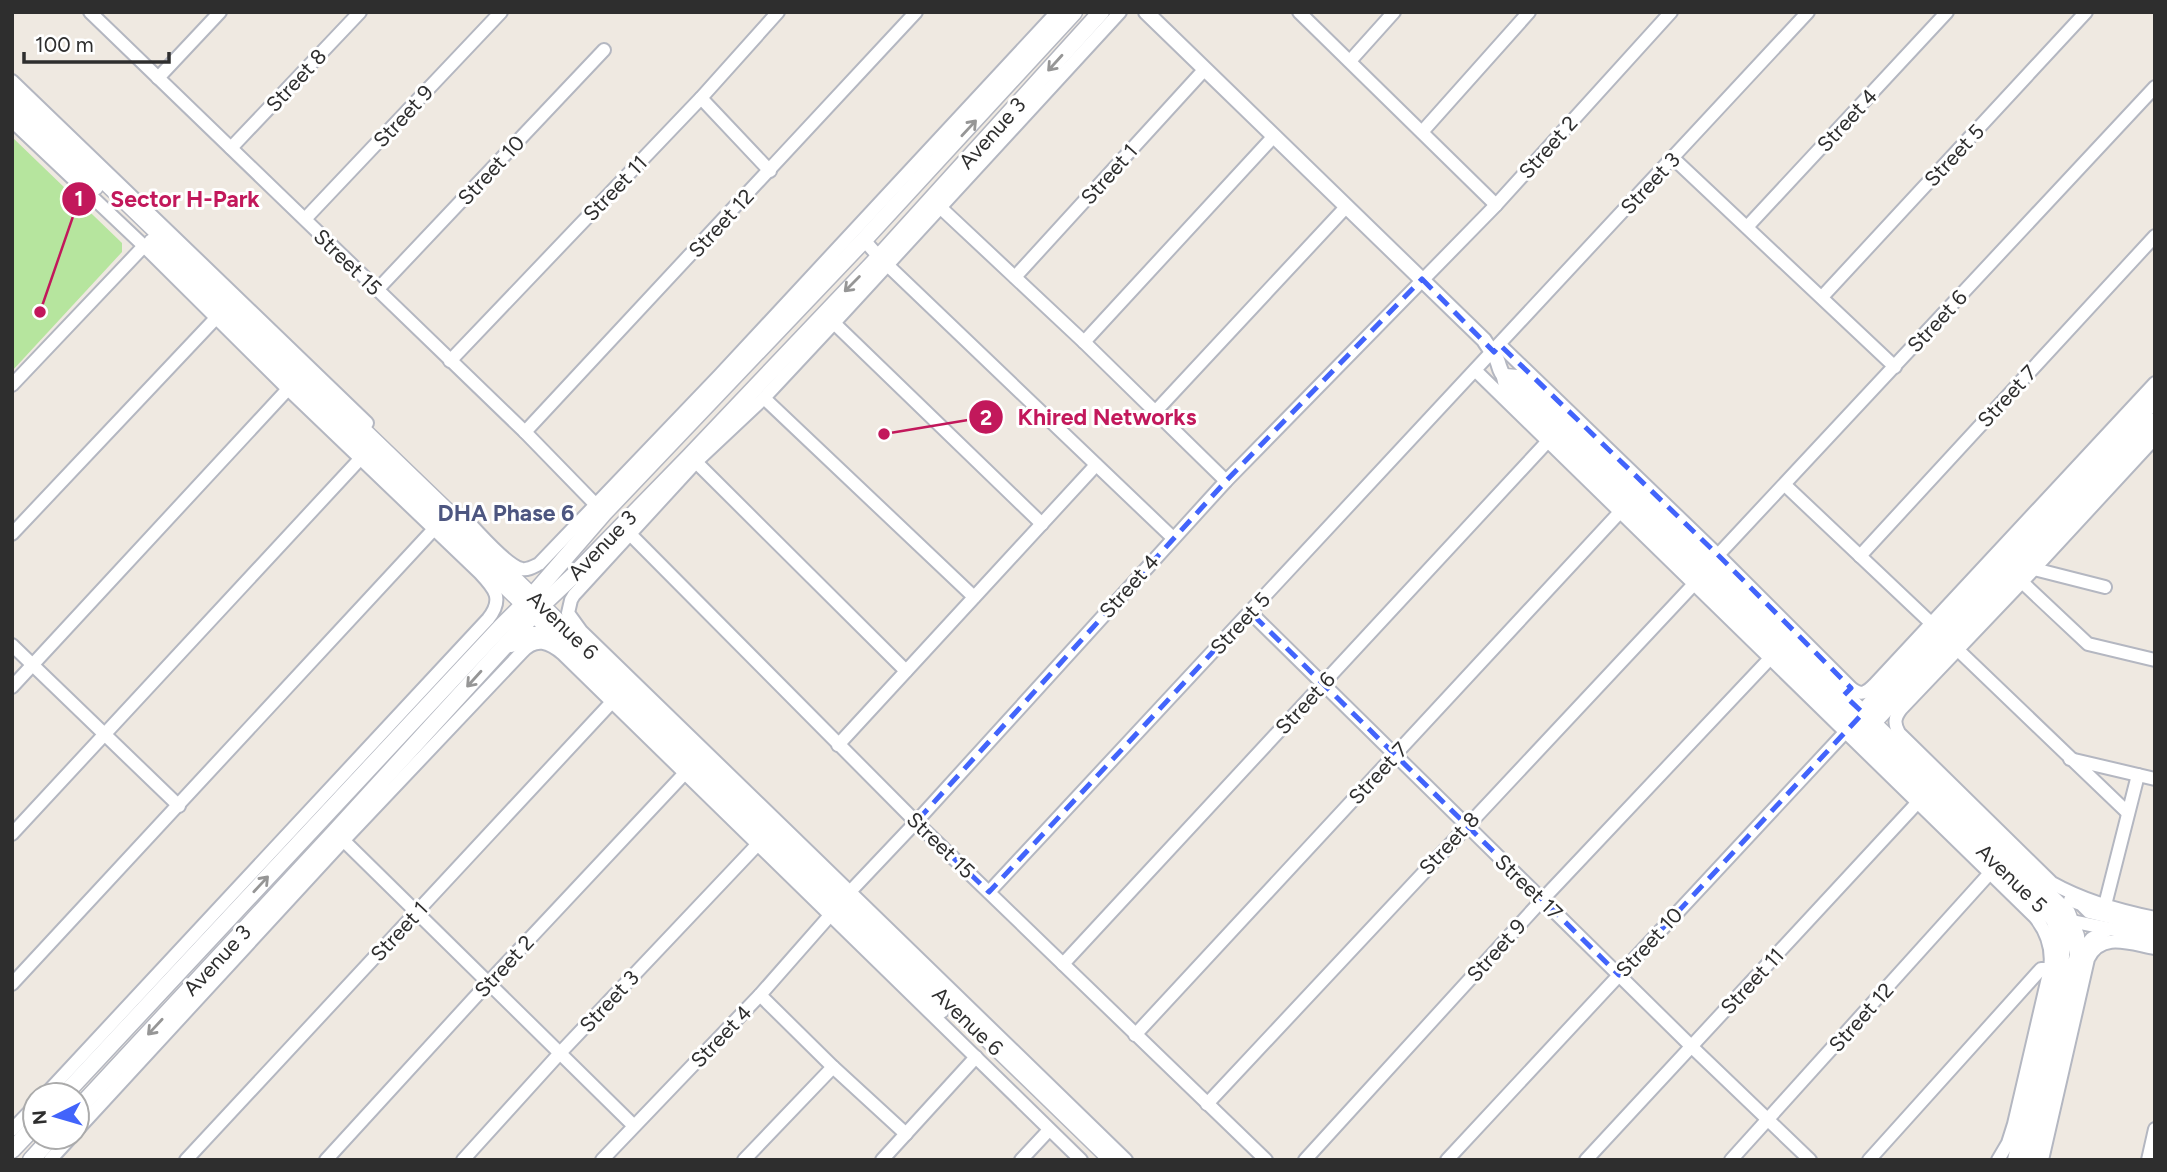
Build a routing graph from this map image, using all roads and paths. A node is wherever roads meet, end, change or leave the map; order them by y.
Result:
1 (90, 12) edge
2 (220, 12) edge
3 (360, 12) edge
4 (500, 12) edge
5 (778, 12) edge
6 (915, 12) edge
7 (1057, 12) edge
8 (1074, 12) edge
9 (1101, 12) edge
10 (1120, 12) edge
11 (1146, 12) edge
12 (1299, 12) edge
13 (1394, 12) edge
14 (1529, 12) edge
15 (1671, 12) edge
16 (1808, 12) edge
17 (1947, 12) edge
18 (2086, 12) edge
19 (604, 50) dead end
20 (1350, 61) junction
21 (1204, 70) junction
22 (158, 78) junction
23 (12, 80) edge
24 (2155, 87) edge
25 (12, 92) edge
26 (701, 98) junction
27 (12, 107) edge
28 (12, 121) edge
29 (1422, 132) junction
30 (1274, 136) junction
31 (231, 148) junction
32 (1673, 158) junction
33 (770, 171) junction
34 (1496, 205) junction
35 (1346, 207) junction
36 (941, 208) junction
37 (305, 219) junction
38 (1747, 227) junction
39 (2155, 236) edge
40 (864, 240) junction
41 (144, 246) junction
42 (883, 261) junction
43 (1015, 277) junction
44 (1422, 279) junction
45 (377, 290) junction
46 (1822, 297) junction
47 (216, 318) junction
48 (834, 323) junction
49 (1084, 342) junction
50 (1496, 350) junction
51 (450, 361) junction
52 (1895, 367) junction
53 (1476, 371) junction
54 (1505, 377) junction
55 (2155, 383) edge
56 (12, 385) edge
57 (288, 389) junction
58 (764, 398) junction
59 (2155, 399) edge
60 (1155, 412) junction
61 (2155, 421) edge
62 (525, 432) junction
63 (2155, 438) edge
64 (1548, 442) junction
65 (360, 459) junction
66 (696, 462) junction
67 (1096, 465) junction
68 (1226, 481) junction
69 (1785, 485) junction
70 (599, 508) junction
71 (1620, 512) junction
72 (1042, 524) junction
73 (434, 530) junction
74 (626, 530) junction
75 (12, 534) edge
76 (1173, 538) junction
77 (1699, 545) junction
78 (1718, 555) junction
79 (1860, 556) junction
80 (561, 561) junction
81 (489, 562) junction
82 (2034, 569) junction
83 (574, 575) junction
84 (506, 578) junction
85 (2022, 582) junction
86 (1694, 584) junction
87 (2105, 586) dead end
88 (974, 597) junction
89 (533, 605) junction
90 (1250, 612) junction
91 (1932, 624) junction
92 (559, 631) junction
93 (486, 643) junction
94 (572, 643) junction
95 (12, 645) edge
96 (1958, 650) junction
97 (1774, 655) junction
98 (2155, 660) edge
99 (33, 665) junction
100 (906, 671) junction
101 (1322, 684) junction
102 (12, 687) edge
103 (1878, 689) junction
104 (1848, 692) junction
105 (611, 703) junction
106 (1860, 725) junction
107 (106, 735) junction
108 (838, 745) junction
109 (1395, 755) junction
110 (2069, 759) junction
111 (684, 774) junction
112 (2138, 775) junction
113 (2155, 779) edge
114 (1918, 802) junction
115 (179, 806) junction
116 (2128, 813) junction
117 (916, 821) junction
118 (1466, 825) junction
119 (12, 834) edge
120 (339, 836) junction
121 (757, 845) junction
122 (1990, 873) junction
123 (2046, 891) junction
124 (989, 892) junction
125 (1542, 900) junction
126 (839, 904) junction
127 (2098, 911) junction
128 (416, 913) junction
129 (2155, 918) edge
130 (2063, 921) junction
131 (2155, 928) edge
132 (2110, 929) junction
133 (2155, 938) edge
134 (2155, 948) edge
135 (2078, 955) junction
136 (1063, 964) junction
137 (2050, 969) junction
138 (1619, 975) junction
139 (488, 983) junction
140 (12, 984) edge
141 (760, 995) junction
142 (1135, 1035) junction
143 (1691, 1046) junction
144 (560, 1053) junction
145 (2047, 1056) junction
146 (976, 1057) junction
147 (833, 1067) junction
148 (59, 1081) edge
149 (77, 1081) edge
150 (91, 1095) edge
151 (1207, 1104) junction
152 (91, 1114) edge
153 (1768, 1120) junction
154 (634, 1125) junction
155 (2155, 1129) edge
156 (1049, 1130) junction
157 (906, 1134) junction
158 (186, 1160) edge
159 (327, 1160) edge
160 (463, 1160) edge
161 (602, 1160) edge
162 (744, 1160) edge
163 (882, 1160) edge
164 (1021, 1160) edge
165 (1081, 1160) edge
166 (1096, 1160) edge
167 (1112, 1160) edge
168 (1126, 1160) edge
169 (1266, 1160) edge
170 (1305, 1160) edge
171 (1447, 1160) edge
172 (1586, 1160) edge
173 (1731, 1160) edge
174 (1810, 1160) edge
175 (1868, 1160) edge
176 (1998, 1160) edge
177 (2016, 1160) edge
178 (2031, 1160) edge
179 (2042, 1160) edge
180 (2148, 1160) edge

1 - 22 street, Street 15
2 - 22 street
3 - 31 street, Street 8
4 - 37 street, Street 9
5 - 26 street, Street 11
6 - 33 street, Street 12
7 - 70 street
40 -> 8 main road, Avenue 3
9 -> 42 main road, Avenue 3
10 - 36 street
11 - 21 street
12 - 20 street
13 - 20 street
14 - 29 street
15 - 34 street, Street 2
16 - 32 street, Street 3
17 - 38 street, Street 4
18 - 46 street, Street 5
19 - 45 street, Street 10
20 - 29 street
21 - 30 street
21 - 43 street, Street 1
22 - 31 street, Street 15
23 - 81 street
24 - 52 street, Street 6
25 - 81 main road, Avenue 6
26 - 33 street
26 - 51 street, Street 11
27 - 81 main road, Avenue 6
28 - 41 street
29 - 34 street
30 - 35 street
30 - 49 street
31 - 37 street, Street 15
32 - 38 street
32 - 50 street, Street 3
33 - 62 street, Street 12
34 - 44 street, Street 2
35 - 44 street
35 - 60 street
36 - 42 street
36 - 43 street
37 - 45 street, Street 15
38 - 46 street
39 - 79 street, Street 7
40 - 42 street
40 - 70 main road, Avenue 3
41 - 47 street
41 - 56 street
42 - 48 street
42 - 67 street
42 -> 74 main road, Avenue 3
43 - 49 street
44 - 50 street
44 - 68 street, Street 4
45 - 51 street, Street 15
46 - 52 street
47 - 57 street
47 - 75 street
48 - 58 street
48 - 72 street
49 - 60 street
50 - 53 street, Street 5
50 - 54 street
50 - 77 street
51 - 62 street, Street 15
52 - 69 street, Street 6
53 - 64 street
53 - 90 street, Street 5
54 - 77 main road
54 - 97 main road
55 - 91 street
57 - 65 street
57 - 99 street
58 - 66 street
58 - 88 street
59 - 103 main road
60 - 68 street
61 - 106 main road
62 - 70 street, Street 15
63 - 82 street
64 - 71 street
64 - 101 street, Street 6
65 - 73 street
65 - 107 street
66 - 74 street
66 - 100 street
67 - 72 street
67 - 76 street
68 - 76 street, Street 4
69 - 78 street, Street 6
69 - 79 street
70 - 80 main road, Avenue 3
70 - 81 street
71 - 86 street
71 - 109 street, Street 7
72 - 88 street
73 - 81 street
73 - 115 street
74 - 83 main road, Avenue 3
74 - 94 street
74 - 108 street, Street 15
76 - 117 street, Street 4
77 - 78 street
77 - 104 main road
78 - 104 street
79 - 91 street
80 - 84 main road
80 - 89 main road, Avenue 3
81 - 84 main road, Avenue 6
81 - 93 street
82 - 85 street
82 - 87 street
83 - 89 main road, Avenue 3
83 - 92 main road
84 - 89 main road, Avenue 6
84 - 93 main road
85 - 96 street
85 - 98 street
86 - 97 street
86 - 118 street, Street 8
88 - 100 street
89 - 92 main road, Avenue 6
89 - 93 main road, Avenue 3
90 - 101 street, Street 17
90 - 124 street, Street 5
91 - 103 street
92 - 93 main road
92 - 94 main road, Avenue 6
93 -> 120 main road, Avenue 3
93 - 148 street
149 -> 93 main road, Avenue 3
94 - 105 street
94 - 120 street
94 - 126 main road, Avenue 6
95 - 99 street
96 - 110 street
96 - 127 street
97 - 106 main road
97 - 125 street, Street 9
99 - 102 street
99 - 107 street
100 - 108 street
101 - 109 street, Street 17
101 - 136 street, Street 6
103 - 104 street
103 - 106 main road
104 - 106 main road
105 - 111 street
105 - 128 street, Street 1
106 - 114 street
106 - 123 main road, Avenue 5
106 - 130 main road, Avenue 5
106 - 138 street, Street 10
107 - 115 street
107 - 119 street
108 - 117 street, Street 15
109 - 118 street, Street 17
109 - 142 street, Street 7
110 - 112 street
110 - 116 street
111 - 121 street
111 - 139 street, Street 2
112 - 113 street
112 - 116 street
114 - 122 street
114 - 143 street, Street 11
115 - 140 street
116 - 127 street
117 - 124 street, Street 15
117 - 126 street, Street 4
118 - 125 street, Street 17
118 - 151 street, Street 8
120 - 128 street
120 -> 150 main road, Avenue 3
120 - 152 street
121 - 126 street
121 - 144 street, Street 3
122 - 137 street
122 - 153 street, Street 12
123 - 127 street, Avenue 5
123 - 130 main road, Avenue 5
124 - 136 street, Street 15
125 - 138 street, Street 17
125 - 170 street, Street 9
126 - 141 street, Street 4
126 - 146 street
126 - 166 main road, Avenue 6
126 - 167 main road, Avenue 6
126 - 168 street
127 - 129 street
127 - 130 street
127 - 131 street
128 - 139 street
128 - 158 street, Street 1
130 - 132 street
130 - 135 main road, Avenue 5
130 - 145 main road, Avenue 5
132 - 133 street
132 - 135 street
134 - 179 street
135 - 145 main road, Avenue 5
136 - 142 street, Street 15
137 - 175 street
137 - 176 street
138 - 143 street, Street 17
138 - 171 street, Street 10
139 - 144 street
139 - 159 street, Street 2
141 - 147 street
141 - 154 street, Street 4
142 - 151 street, Street 15
143 - 153 street, Street 17
143 - 172 street, Street 11
144 - 154 street
144 - 160 street, Street 3
145 - 177 main road, Avenue 5
145 - 178 main road, Avenue 5
146 - 156 street
146 - 157 street
147 - 157 street
147 - 162 street
151 - 169 street, Street 15
153 - 173 street, Street 12
153 - 174 street, Street 17
154 - 161 street, Street 4
155 - 180 street
156 - 164 street
156 - 165 street
157 - 163 street

